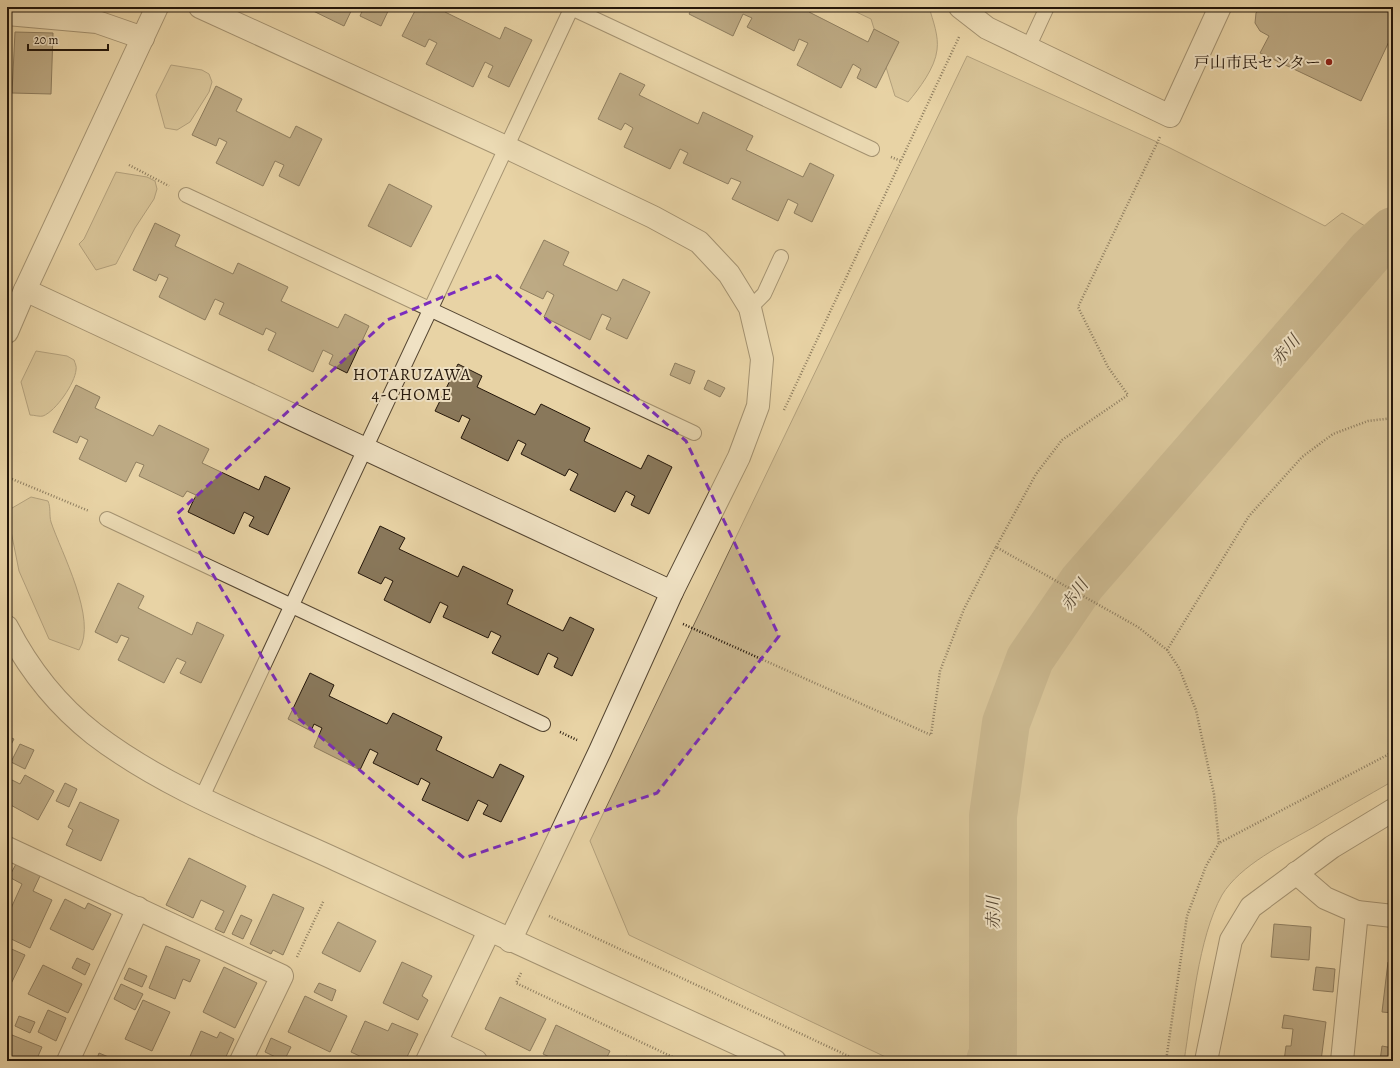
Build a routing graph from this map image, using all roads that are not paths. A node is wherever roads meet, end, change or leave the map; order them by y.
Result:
1 (157, 7) edge
2 (200, 7) edge
3 (571, 7) edge
4 (960, 7) edge
5 (1047, 7) edge
6 (1220, 7) edge
7 (20, 12) edge
8 (143, 38) junction
9 (1028, 48) junction
10 (506, 147) junction
11 (872, 149) dead end
12 (186, 195) road end
13 (781, 257) dead end
14 (25, 290) junction
15 (750, 308) junction
16 (430, 311) junction
17 (7, 332) edge
18 (694, 433) dead end
19 (366, 449) junction
20 (107, 519) road end
21 (672, 592) junction
22 (293, 605) junction
23 (7, 627) edge
24 (543, 724) dead end
25 (202, 797) junction
26 (1393, 810) edge
27 (7, 848) edge
28 (1296, 873) junction
29 (138, 908) junction
30 (1357, 912) junction
31 (1393, 916) edge
32 (489, 931) junction
33 (510, 941) junction
34 (432, 1052) edge
35 (68, 1061) edge
36 (241, 1061) edge
37 (476, 1061) edge
38 (775, 1061) edge
39 (1206, 1061) edge
40 (1342, 1061) edge

1 - 8 street
2 - 10 street
3 - 10 lane
3 - 11 lane
4 - 9 street
5 - 9 lane
6 - 9 street
7 - 8 street
8 - 14 street
10 - 15 street
10 - 16 lane
12 - 16 lane
13 - 15 lane
14 - 17 street
14 - 19 street
15 - 21 street
16 - 18 lane
16 - 19 lane
19 - 21 street
19 - 22 lane
20 - 22 lane
21 - 33 street
22 - 24 lane
22 - 25 lane
23 - 25 street
25 - 32 street
26 - 28 street
27 - 29 street
28 - 30 street
28 - 39 street
29 - 35 street
29 - 36 street
30 - 31 street
30 - 40 street
32 - 33 street
32 - 34 street
33 - 38 street
34 - 37 street

